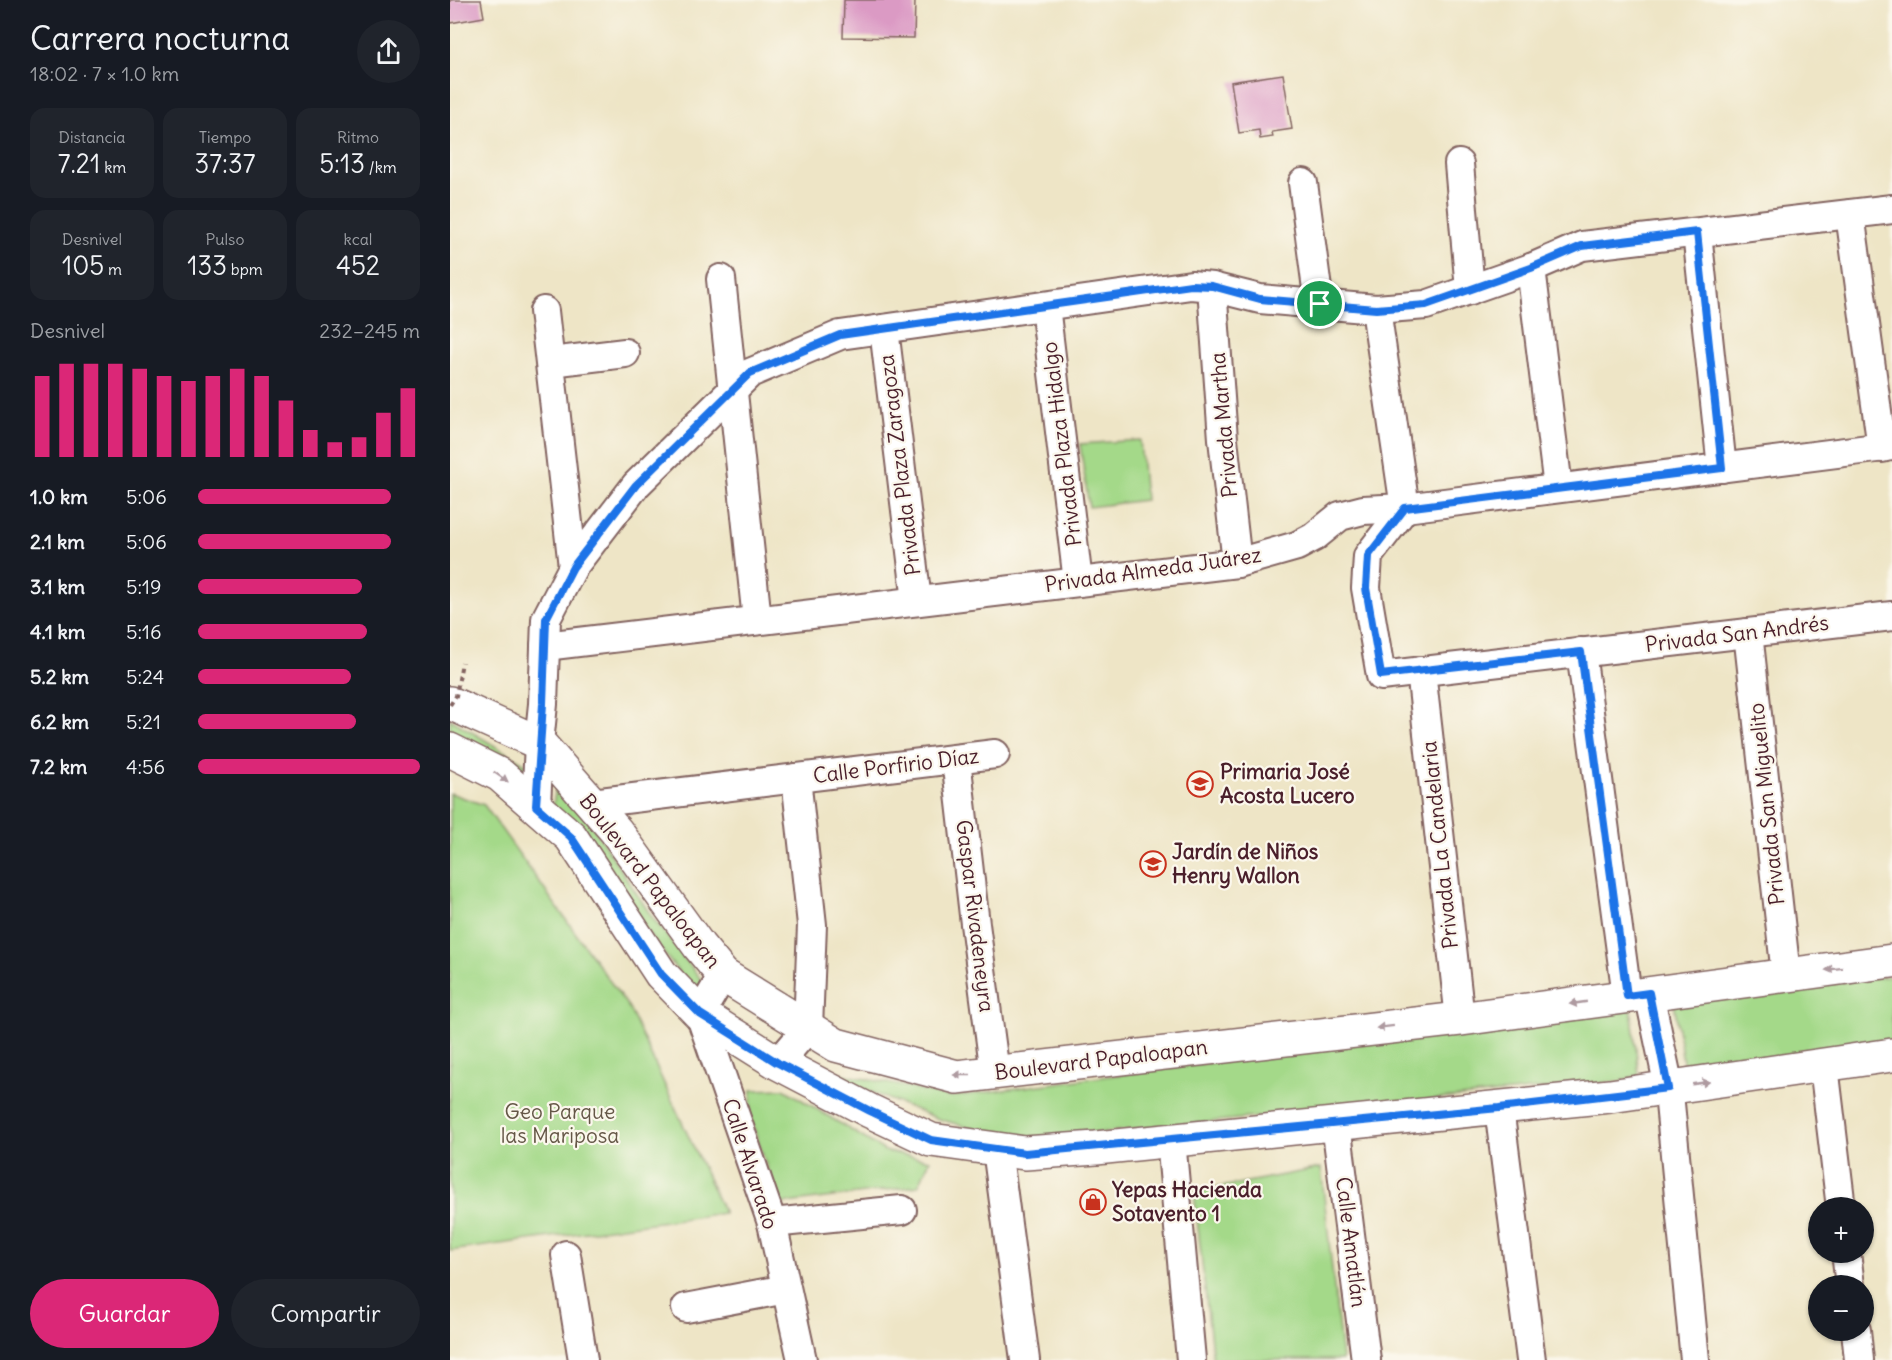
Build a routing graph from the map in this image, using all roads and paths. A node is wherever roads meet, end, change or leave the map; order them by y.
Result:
1 (1459, 164) dead end
2 (1303, 183) dead end
3 (1892, 209) edge
4 (1850, 214) junction
5 (1697, 232) junction
6 (1531, 268) junction
7 (721, 279) dead end
8 (1212, 286) junction
9 (1470, 290) junction
10 (1320, 304) junction
11 (1045, 306) junction
12 (1376, 309) junction
13 (544, 311) dead end
14 (884, 329) junction
15 (625, 353) dead end
16 (551, 362) junction
17 (732, 390) junction
18 (1887, 447) edge
19 (1722, 468) junction
20 (1558, 488) junction
21 (1405, 508) junction
22 (1237, 563) junction
23 (573, 567) junction
24 (1078, 582) junction
25 (917, 601) junction
26 (1892, 616) edge
27 (757, 620) junction
28 (1748, 633) junction
29 (545, 646) junction
30 (1581, 652) junction
31 (462, 662) dead end
32 (1421, 671) junction
33 (450, 704) edge
34 (539, 743) junction
35 (450, 750) edge
36 (995, 754) dead end
37 (956, 759) junction
38 (796, 778) junction
39 (592, 803) junction
40 (536, 806) junction
41 (1892, 962) edge
42 (723, 975) junction
43 (1786, 975) junction
44 (1638, 995) junction
45 (700, 1014) junction
46 (1460, 1018) junction
47 (808, 1028) junction
48 (1892, 1055) edge
49 (778, 1063) junction
50 (1824, 1066) junction
51 (995, 1073) junction
52 (1668, 1088) junction
53 (1499, 1108) junction
54 (1336, 1124) junction
55 (1171, 1140) junction
56 (997, 1149) junction
57 (1840, 1197) edge
58 (902, 1210) dead end
59 (772, 1223) junction
60 (566, 1255) dead end
61 (786, 1289) junction
62 (686, 1308) dead end
63 (1857, 1341) edge
64 (583, 1360) edge
65 (802, 1360) edge
66 (1025, 1360) edge
67 (1191, 1360) edge
68 (1366, 1360) edge
69 (1531, 1360) edge
70 (1695, 1360) edge
71 (1859, 1360) edge

1 - 9 street
2 - 10 street
3 - 4 street
4 - 5 street
4 - 18 street
5 - 6 street
5 - 19 street
6 - 9 street
6 - 20 street
7 - 17 street
8 - 10 street
8 - 11 street
8 - 22 street, Privada Martha
9 - 12 street
10 - 12 street
11 - 14 street
11 - 24 street, Privada Plaza Hidalgo
12 - 21 street
13 - 16 street
14 - 17 street
14 - 25 street, Privada Plaza Zaragoza
15 - 16 street
16 - 23 street
17 - 23 street
17 - 27 street
18 - 19 street, Privada Almeda Juárez
19 - 20 street, Privada Almeda Juárez
20 - 21 street, Privada Almeda Juárez
21 - 22 street, Privada Almeda Juárez
21 - 32 street, Privada San Andrés
22 - 24 street, Privada Almeda Juárez
23 - 29 street
24 - 25 street, Privada Almeda Juárez
25 - 27 street, Privada Almeda Juárez
26 - 28 street, Privada San Andrés
27 - 29 street, Privada Almeda Juárez
28 - 30 street, Privada San Andrés
28 - 43 street, Privada San Miguelito
29 - 34 street
30 - 32 street, Privada San Andrés
30 - 44 street
31 - 33 path, bridge
32 - 46 street, Privada La Candelaria
33 - 34 street, Boulevard Papaloapan
34 - 39 street, Boulevard Papaloapan
34 - 40 street
35 -> 40 street, Boulevard Papaloapan
36 - 37 street, Calle Porfirio Díaz
37 - 38 street, Calle Porfirio Díaz
37 - 51 street, Gaspar Rivadeneyra
38 - 39 street, Calle Porfirio Díaz
38 - 47 street, Calle Porfirio Díaz
39 - 42 street, Boulevard Papaloapan
40 - 45 street, Boulevard Papaloapan
41 -> 43 street, Boulevard Papaloapan
42 - 45 street
42 - 47 street, Boulevard Papaloapan
43 - 44 street, Boulevard Papaloapan
44 -> 46 street, Boulevard Papaloapan
44 - 52 street
45 - 49 street, Boulevard Papaloapan
45 - 59 street, Calle Alvarado
46 -> 51 street, Boulevard Papaloapan
47 - 49 street
51 -> 47 street, Boulevard Papaloapan
48 - 50 street, Boulevard Papaloapan
49 - 56 street, Boulevard Papaloapan
52 -> 50 street, Boulevard Papaloapan
50 - 57 street
52 - 53 street, Boulevard Papaloapan
52 - 70 street
53 - 54 street, Boulevard Papaloapan
53 - 69 street
54 - 55 street, Boulevard Papaloapan
54 - 68 street, Calle Amatlán
55 - 56 street, Boulevard Papaloapan
55 - 67 street
56 - 66 street
58 - 59 street
59 - 61 street, Calle Alvarado
60 - 64 street
61 - 62 street
61 - 65 street, Calle Alvarado
63 - 71 street

